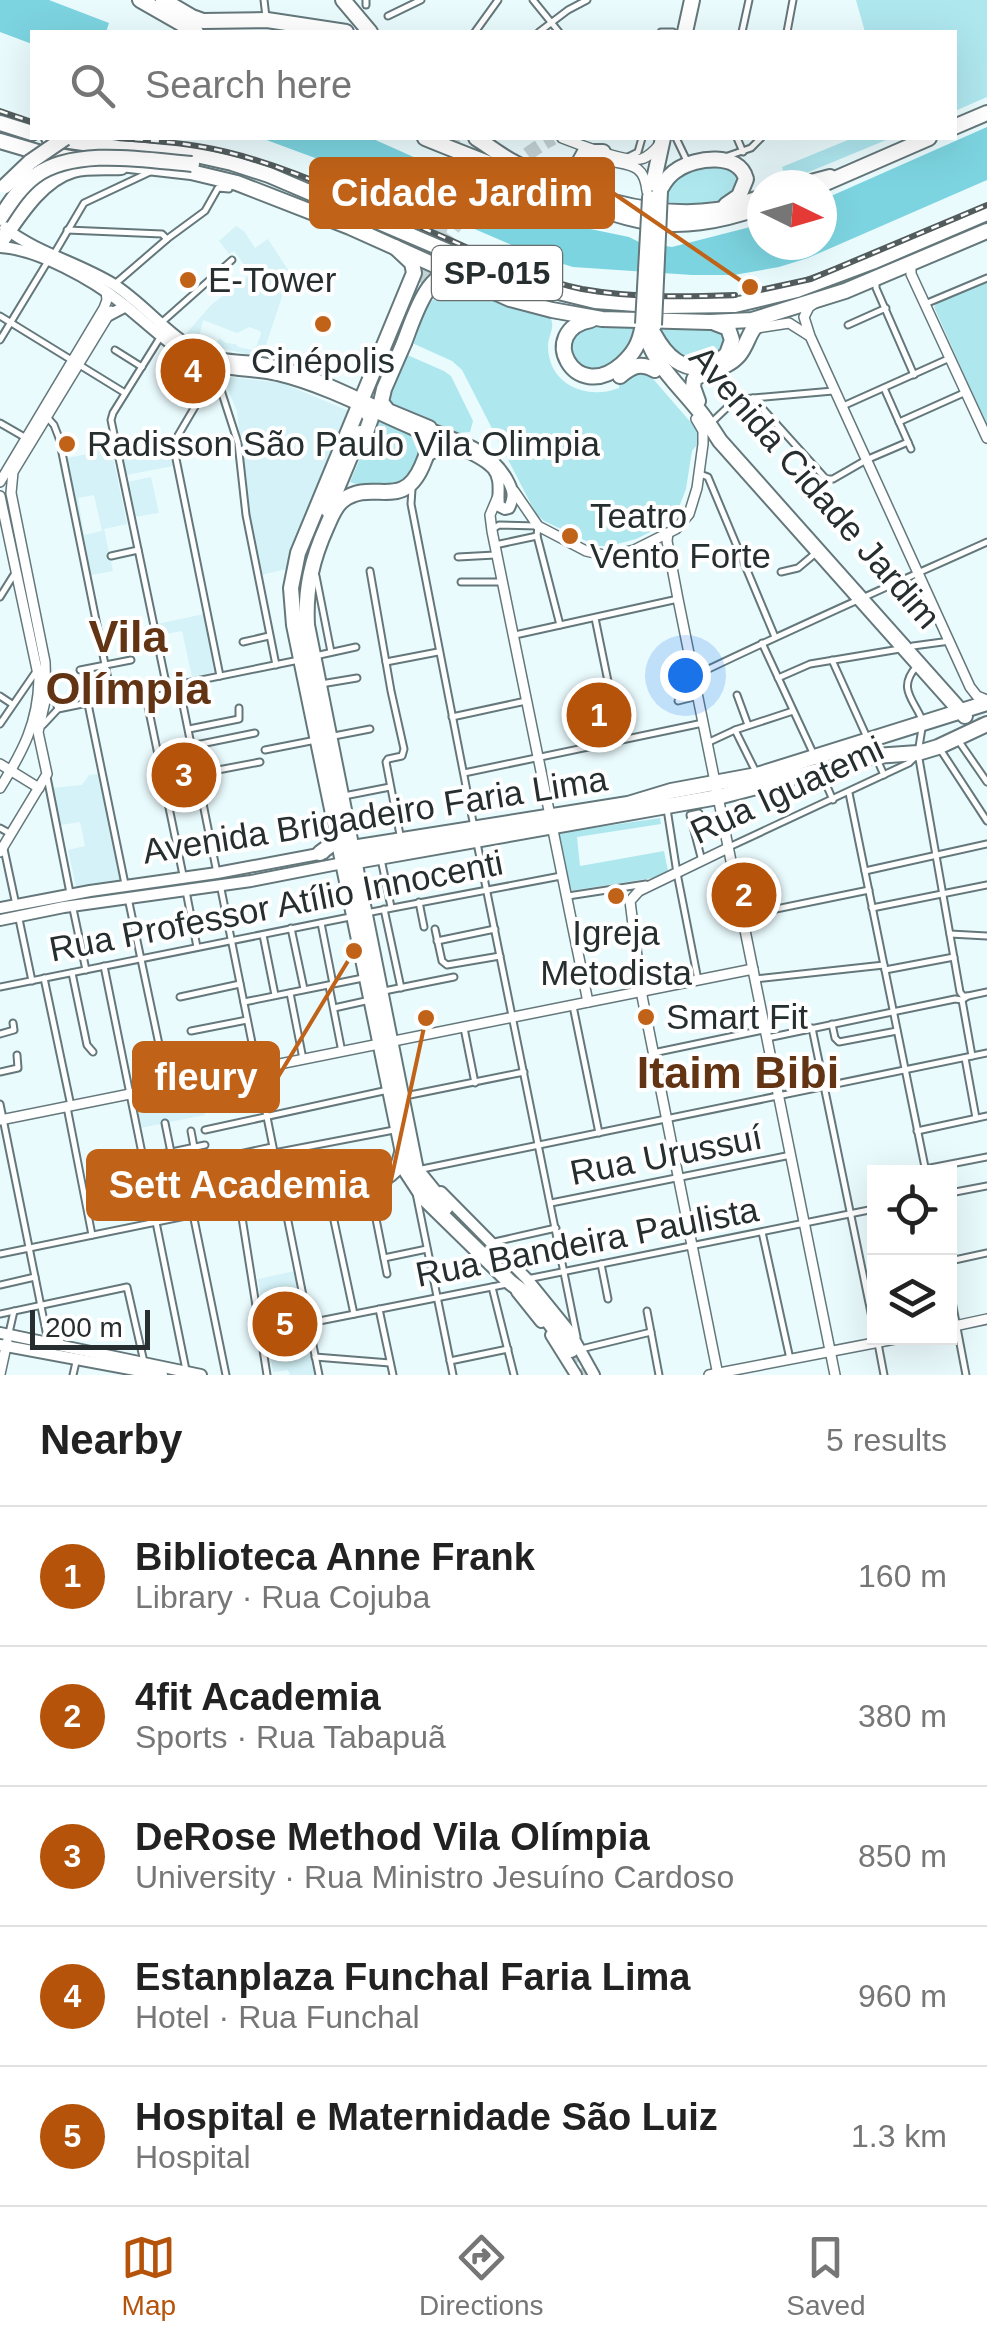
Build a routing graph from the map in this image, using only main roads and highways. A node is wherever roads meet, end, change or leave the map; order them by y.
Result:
1 (140, 0) edge
2 (163, 0) edge
3 (342, 0) edge
4 (692, 0) edge
5 (700, 0) edge
6 (168, 16) junction
7 (261, 19) junction
8 (192, 30) edge
9 (333, 30) edge
10 (367, 30) edge
11 (685, 30) edge
12 (694, 30) edge
13 (987, 113) edge
14 (0, 123) edge
15 (957, 126) edge
16 (30, 132) edge
17 (0, 139) edge
18 (61, 140) edge
19 (62, 140) edge
20 (431, 140) edge
21 (444, 140) edge
22 (479, 140) edge
23 (668, 140) edge
24 (924, 140) edge
25 (740, 145) edge
26 (96, 146) junction
27 (132, 166) junction
28 (497, 166) junction
29 (532, 170) junction
30 (749, 170) edge
31 (850, 173) junction
32 (745, 174) junction
33 (837, 176) edge
34 (837, 178) edge
35 (294, 186) junction
36 (2, 189) edge
37 (655, 193) junction
38 (593, 196) junction
39 (747, 199) edge
40 (714, 210) junction
41 (747, 211) edge
42 (987, 212) edge
43 (372, 228) junction
44 (987, 228) edge
45 (2, 233) edge
46 (395, 247) junction
47 (51, 257) junction
48 (508, 286) junction
49 (489, 290) junction
50 (112, 291) junction
51 (624, 303) junction
52 (126, 306) junction
53 (554, 308) junction
54 (784, 311) junction
55 (110, 315) road end
56 (766, 315) junction
57 (602, 320) junction
58 (409, 321) junction
59 (710, 322) junction
60 (649, 327) junction
61 (752, 329) junction
62 (161, 330) junction
63 (389, 334) junction
64 (402, 347) junction
65 (195, 354) junction
66 (638, 360) dead end
67 (224, 365) junction
68 (715, 365) junction
69 (659, 367) junction
70 (570, 373) junction
71 (216, 384) road end
72 (698, 400) junction
73 (362, 401) junction
74 (388, 412) junction
75 (429, 432) junction
76 (720, 441) junction
77 (448, 444) junction
78 (428, 454) junction
79 (766, 488) junction
80 (371, 492) junction
81 (837, 566) dead end
82 (865, 598) junction
83 (291, 600) junction
84 (300, 625) junction
85 (909, 647) junction
86 (307, 658) junction
87 (948, 697) junction
88 (987, 702) edge
89 (966, 711) junction
90 (941, 718) junction
91 (983, 729) edge
92 (324, 739) junction
93 (818, 764) junction
94 (685, 788) junction
95 (717, 791) junction
96 (652, 803) junction
97 (668, 806) junction
98 (342, 829) junction
99 (376, 853) junction
100 (320, 854) junction
101 (347, 856) junction
102 (271, 863) junction
103 (271, 877) junction
104 (358, 883) junction
105 (127, 892) junction
106 (0, 908) edge
107 (17, 910) junction
108 (359, 915) junction
109 (0, 920) edge
110 (376, 996) junction
111 (396, 1093) junction
112 (407, 1151) junction
113 (419, 1174) junction
114 (389, 1175) road end
115 (494, 1249) joint
116 (511, 1283) junction
117 (4, 1340) edge
118 (577, 1348) junction
119 (78, 1354) junction
120 (187, 1373) edge
121 (154, 1374) edge
122 (577, 1374) edge
123 (593, 1374) edge
124 (201, 1375) edge

1 - 6 highway
2 - 7 highway
3 - 10 highway
4 - 11 highway
5 - 12 highway
6 - 7 highway
6 - 8 highway
7 - 9 highway
13 - 15 highway
14 - 16 highway
17 - 26 highway
17 - 27 highway
18 - 26 highway, SP-015
19 - 36 highway, bridge
20 - 28 highway, SP-015
21 - 28 highway
22 - 29 highway
23 - 37 highway
24 - 31 highway
25 - 30 highway
25 - 32 highway
26 - 35 highway, SP-015
27 - 43 highway
27 - 45 highway
28 - 41 highway, SP-015
29 - 38 highway
29 - 38 highway
31 - 33 highway
31 - 34 highway
32 - 37 highway
32 - 40 highway
35 - 43 highway, SP-015
35 - 45 highway, bridge
37 - 60 highway, bridge
38 - 40 highway
39 - 40 highway
42 - 51 highway, SP-015
43 - 46 highway
43 - 51 highway, SP-015
43 - 53 highway
44 - 54 highway
45 - 47 main road
45 - 47 main road
46 - 49 highway
46 - 63 highway
47 - 50 main road
48 - 51 highway
48 - 53 highway
48 - 64 highway, bridge
49 - 53 highway
49 - 58 highway
50 - 52 main road
50 - 62 main road
52 - 55 main road
52 - 62 main road
53 - 56 highway
53 - 57 highway
53 - 70 highway
54 - 56 highway
54 - 61 highway
56 - 59 highway
57 - 59 highway
57 - 60 highway
58 - 63 highway
58 - 64 highway
59 - 68 highway
60 - 68 highway
60 - 69 highway, Avenida Cidade Jardim
60 - 76 highway, Avenida Cidade Jardim
61 - 68 highway
61 - 72 highway
62 - 65 main road
62 - 65 main road
63 - 73 highway
64 - 74 highway
65 - 67 main road
66 - 70 highway
67 - 71 main road
67 - 73 main road
69 - 70 highway
69 - 72 highway, Avenida Cidade Jardim
69 - 76 highway
69 - 76 highway, Avenida Cidade Jardim
69 - 79 highway
72 - 82 highway, Avenida Cidade Jardim
73 - 74 main road
73 - 75 main road
73 - 80 highway
73 - 83 highway
74 - 75 highway
75 - 77 main road
75 - 77 main road
75 - 78 highway
76 - 79 highway, Avenida Cidade Jardim
77 - 78 highway
78 - 80 highway
79 - 81 highway
79 - 82 highway, Avenida Cidade Jardim
80 - 84 highway
82 - 85 highway, Avenida Cidade Jardim
83 - 84 highway
83 - 84 highway
84 - 86 highway
85 - 87 highway, Avenida Cidade Jardim
85 - 89 highway, Avenida Cidade Jardim
86 - 92 highway
86 - 92 highway
87 - 89 highway, Avenida Cidade Jardim
87 - 90 highway
88 - 89 highway, Avenida Brigadeiro Faria Lima
89 - 90 highway, Avenida Brigadeiro Faria Lima
89 - 91 highway, Avenida Cidade Jardim
90 - 93 highway, Avenida Brigadeiro Faria Lima
91 - 93 highway, Avenida Brigadeiro Faria Lima
92 - 98 highway
92 - 98 highway
93 - 95 highway, Avenida Brigadeiro Faria Lima
94 - 95 highway, Avenida Brigadeiro Faria Lima
94 - 96 highway, Avenida Brigadeiro Faria Lima
94 - 97 highway
95 - 97 highway, Avenida Brigadeiro Faria Lima
96 - 97 highway, Avenida Brigadeiro Faria Lima
96 - 99 highway, Avenida Brigadeiro Faria Lima
98 - 99 highway
98 - 100 highway
98 - 101 highway
99 - 101 highway, Avenida Brigadeiro Faria Lima
99 - 104 highway
100 - 101 main road, Avenida Brigadeiro Faria Lima
100 - 102 main road, Avenida Brigadeiro Faria Lima
101 - 103 main road, Avenida Brigadeiro Faria Lima
101 - 104 highway
101 - 108 highway
102 - 103 main road
102 - 105 main road, Avenida Brigadeiro Faria Lima
103 - 105 main road, Avenida Brigadeiro Faria Lima
104 - 108 highway
105 - 107 main road, Avenida Brigadeiro Faria Lima
106 - 107 main road, Avenida Brigadeiro Faria Lima
107 - 109 main road, Avenida Brigadeiro Faria Lima
108 - 110 highway
108 - 110 highway
110 - 111 highway
111 - 112 highway
111 - 112 highway
112 - 113 highway
112 - 113 highway
112 - 114 highway
113 - 115 highway
113 - 116 highway
115 - 118 main road
116 - 118 highway
116 - 122 main road
117 - 119 main road
117 - 119 main road
118 - 123 main road
119 - 120 main road
119 - 121 main road
120 - 124 main road

